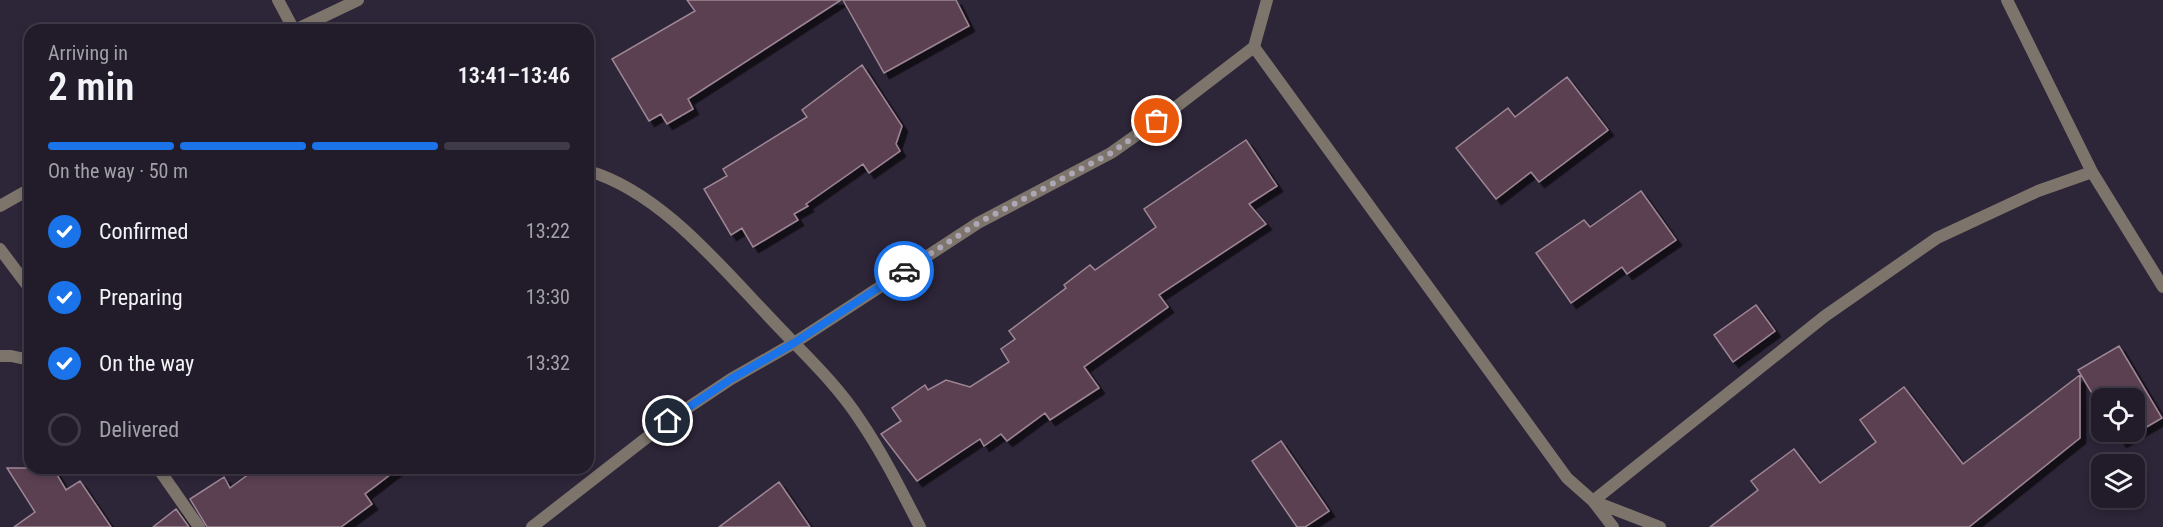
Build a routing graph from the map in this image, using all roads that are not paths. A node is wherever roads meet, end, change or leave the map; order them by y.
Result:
1 (278, 0) edge
2 (358, 0) edge
3 (1267, 0) edge
4 (2007, 0) edge
5 (292, 24) edge
6 (314, 24) edge
7 (1254, 47) junction
8 (2092, 172) junction
9 (594, 173) edge
10 (24, 192) edge
11 (0, 206) edge
12 (0, 249) edge
13 (24, 282) edge
14 (2163, 287) edge
15 (794, 343) junction
16 (0, 356) edge
17 (24, 359) edge
18 (162, 474) edge
19 (1593, 501) junction
20 (199, 527) edge
21 (531, 527) edge
22 (920, 527) edge
23 (1613, 527) edge
24 (1660, 527) edge

1 - 5 street
2 - 6 street
3 - 7 street
4 - 8 street
7 - 15 street
7 - 19 street
8 - 14 street
8 - 19 street
9 - 15 street
10 - 11 street
12 - 13 street
15 - 21 street
15 - 22 street
16 - 17 street
18 - 20 street
19 - 23 street
19 - 24 street

